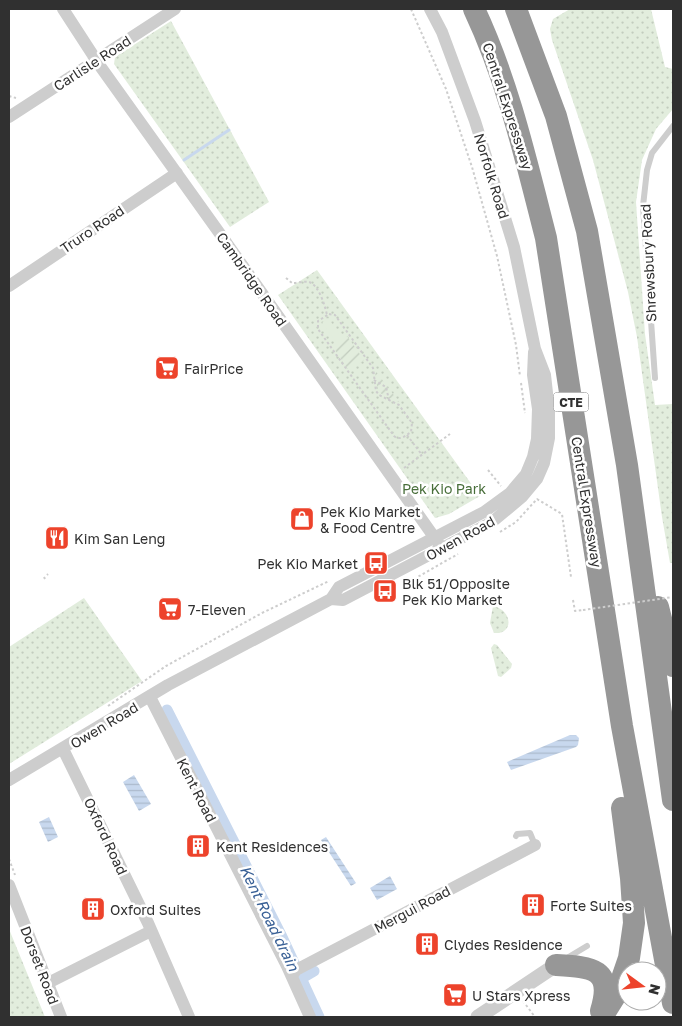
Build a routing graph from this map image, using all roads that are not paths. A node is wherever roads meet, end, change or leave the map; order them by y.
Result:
1 (63, 9) edge
2 (175, 9) edge
3 (430, 9) edge
4 (474, 9) edge
5 (516, 9) edge
6 (96, 61) junction
7 (9, 117) edge
8 (673, 126) edge
9 (177, 173) junction
10 (9, 286) edge
11 (534, 349) joint
12 (655, 378) dead end
13 (438, 543) junction
14 (644, 587) junction
15 (607, 633) junction
16 (673, 666) edge
17 (150, 697) junction
18 (63, 749) junction
19 (9, 780) edge
20 (673, 800) edge
21 (516, 836) dead end
22 (535, 845) joint
23 (9, 885) edge
24 (149, 927) junction
25 (587, 946) dead end
26 (556, 965) junction
27 (294, 973) junction
28 (46, 979) junction
29 (673, 1003) edge
30 (61, 1017) edge
31 (189, 1017) edge
32 (310, 1017) edge
33 (478, 1017) edge
34 (601, 1017) edge

1 - 6 street, Cambridge Road
2 - 6 street, Carlisle Road
3 - 11 street, Norfolk Road
4 - 15 highway, Central Expressway / CTE
5 - 14 highway
6 - 7 street, Carlisle Road
6 - 9 street, Cambridge Road
8 - 12 lane, Shrewsbury Road
9 - 10 street, Truro Road
9 - 13 street, Cambridge Road
11 - 13 street, Owen Road
13 - 17 street, Owen Road
14 - 16 highway
14 - 20 highway
15 - 29 highway, Central Expressway / CTE
15 - 34 highway
17 - 18 street, Owen Road
17 - 27 street, Kent Road
18 - 19 street, Owen Road
18 - 24 street, Oxford Road
21 - 22 lane
22 - 27 street, Mergui Road
23 - 28 street, Dorset Road
24 - 28 street
24 - 31 street, Oxford Road
25 - 26 lane
26 - 33 street
26 - 34 highway
27 - 32 street, Kent Road
28 - 30 street, Dorset Road

